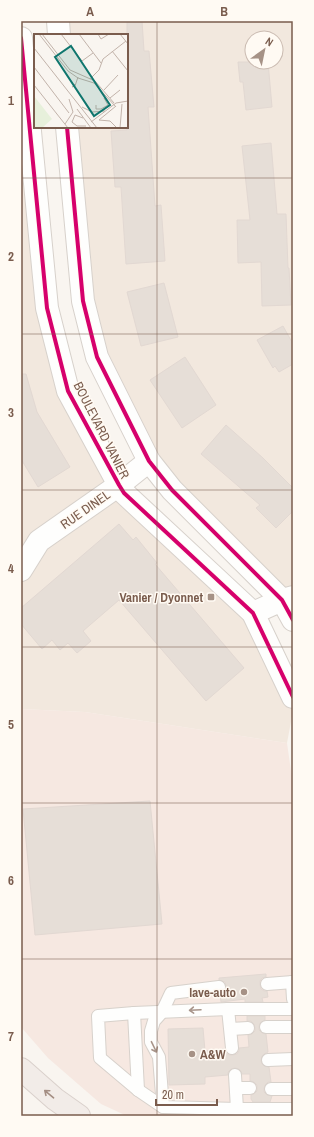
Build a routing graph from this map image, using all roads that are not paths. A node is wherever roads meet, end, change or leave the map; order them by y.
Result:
1 (58, 21) edge
2 (59, 34) edge
3 (21, 38) edge
4 (67, 128) edge
5 (149, 461) junction
6 (119, 485) junction
7 (30, 538) edge
8 (21, 570) edge
9 (288, 599) edge
10 (253, 614) junction
11 (293, 620) edge
12 (293, 697) edge
13 (292, 982) edge
14 (267, 984) dead end
15 (219, 987) dead end
16 (293, 999) edge
17 (228, 1009) junction
18 (293, 1009) edge
19 (162, 1012) junction
20 (134, 1013) junction
21 (266, 1027) dead end
22 (293, 1027) edge
23 (248, 1028) dead end
24 (231, 1029) junction
25 (232, 1048) dead end
26 (293, 1059) edge
27 (268, 1060) dead end
28 (21, 1069) edge
29 (235, 1075) dead end
30 (236, 1088) junction
31 (250, 1088) dead end
32 (271, 1089) dead end
33 (293, 1089) edge
34 (138, 1090) junction
35 (163, 1107) junction
36 (237, 1109) junction
37 (293, 1109) edge
38 (79, 1116) edge

1 - 2 street
3 - 6 street, BOULEVARD VANIER
4 - 5 street
5 - 6 street, RUE DINEL
5 - 9 street
6 - 7 street, RUE DINEL
6 - 10 street, BOULEVARD VANIER
7 - 8 street, RUE DINEL
9 - 10 street
9 - 11 street
10 - 12 street, BOULEVARD VANIER
13 - 14 lane
13 - 16 lane
15 - 19 lane
17 - 18 lane
17 -> 19 lane
17 - 24 lane
19 - 20 lane
19 -> 35 lane
20 - 34 lane
20 - 34 lane
21 - 22 lane
23 - 24 lane
24 - 25 lane
26 - 27 lane
38 -> 28 highway
29 - 30 lane
30 - 31 lane
30 - 36 lane
32 - 33 lane
34 - 35 lane
35 - 36 lane
36 - 37 lane

